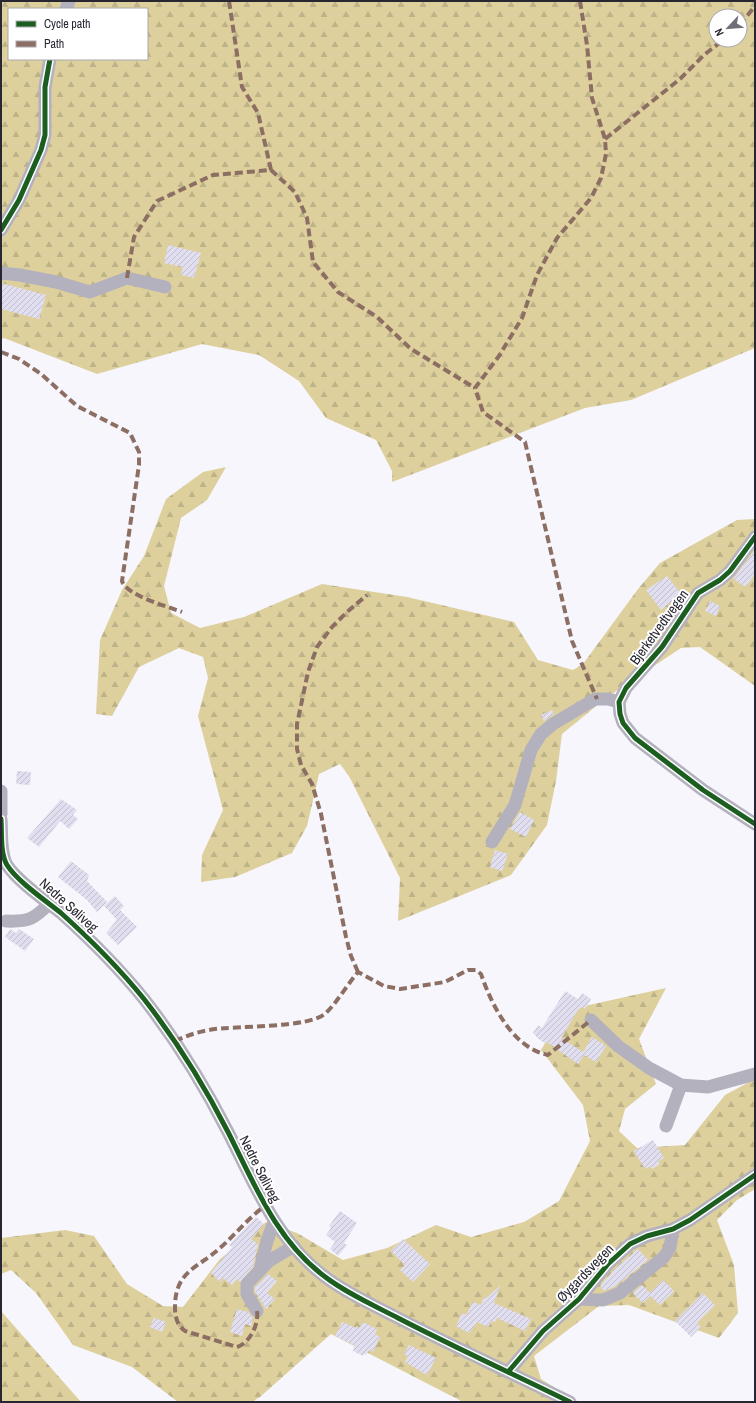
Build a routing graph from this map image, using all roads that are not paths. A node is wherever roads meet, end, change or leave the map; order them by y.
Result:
1 (50, 60) edge
2 (1, 230) edge
3 (1, 274) edge
4 (165, 287) dead end
5 (755, 537) edge
6 (620, 702) junction
7 (1, 791) edge
8 (1, 814) edge
9 (1, 819) edge
10 (755, 824) edge
11 (492, 842) dead end
12 (4, 865) edge
13 (50, 903) junction
14 (6, 921) dead end
15 (592, 1020) dead end
16 (755, 1074) edge
17 (681, 1085) junction
18 (666, 1126) dead end
19 (755, 1175) edge
20 (274, 1222) junction
21 (673, 1229) junction
22 (294, 1246) junction
23 (259, 1270) junction
24 (579, 1299) junction
25 (257, 1311) dead end
26 (508, 1372) junction
27 (570, 1402) edge

1 - 2 street
3 - 4 street
5 - 6 street, Bjerketvedtvegen
6 - 10 street
6 - 11 street
7 - 8 street
9 - 12 street
12 - 13 street, Nedre Søliveg
13 - 14 street
13 - 20 street, Nedre Søliveg
15 - 17 street
16 - 17 street
17 - 18 street
19 - 21 street, Øygardsvegen
20 - 22 street, Nedre Søliveg
20 - 23 street
21 - 24 street, Øygardsvegen
21 - 24 street
22 - 23 street
22 - 26 street, Nedre Søliveg
23 - 25 street
24 - 26 street, Øygardsvegen
26 - 27 street, Nedre Søliveg

